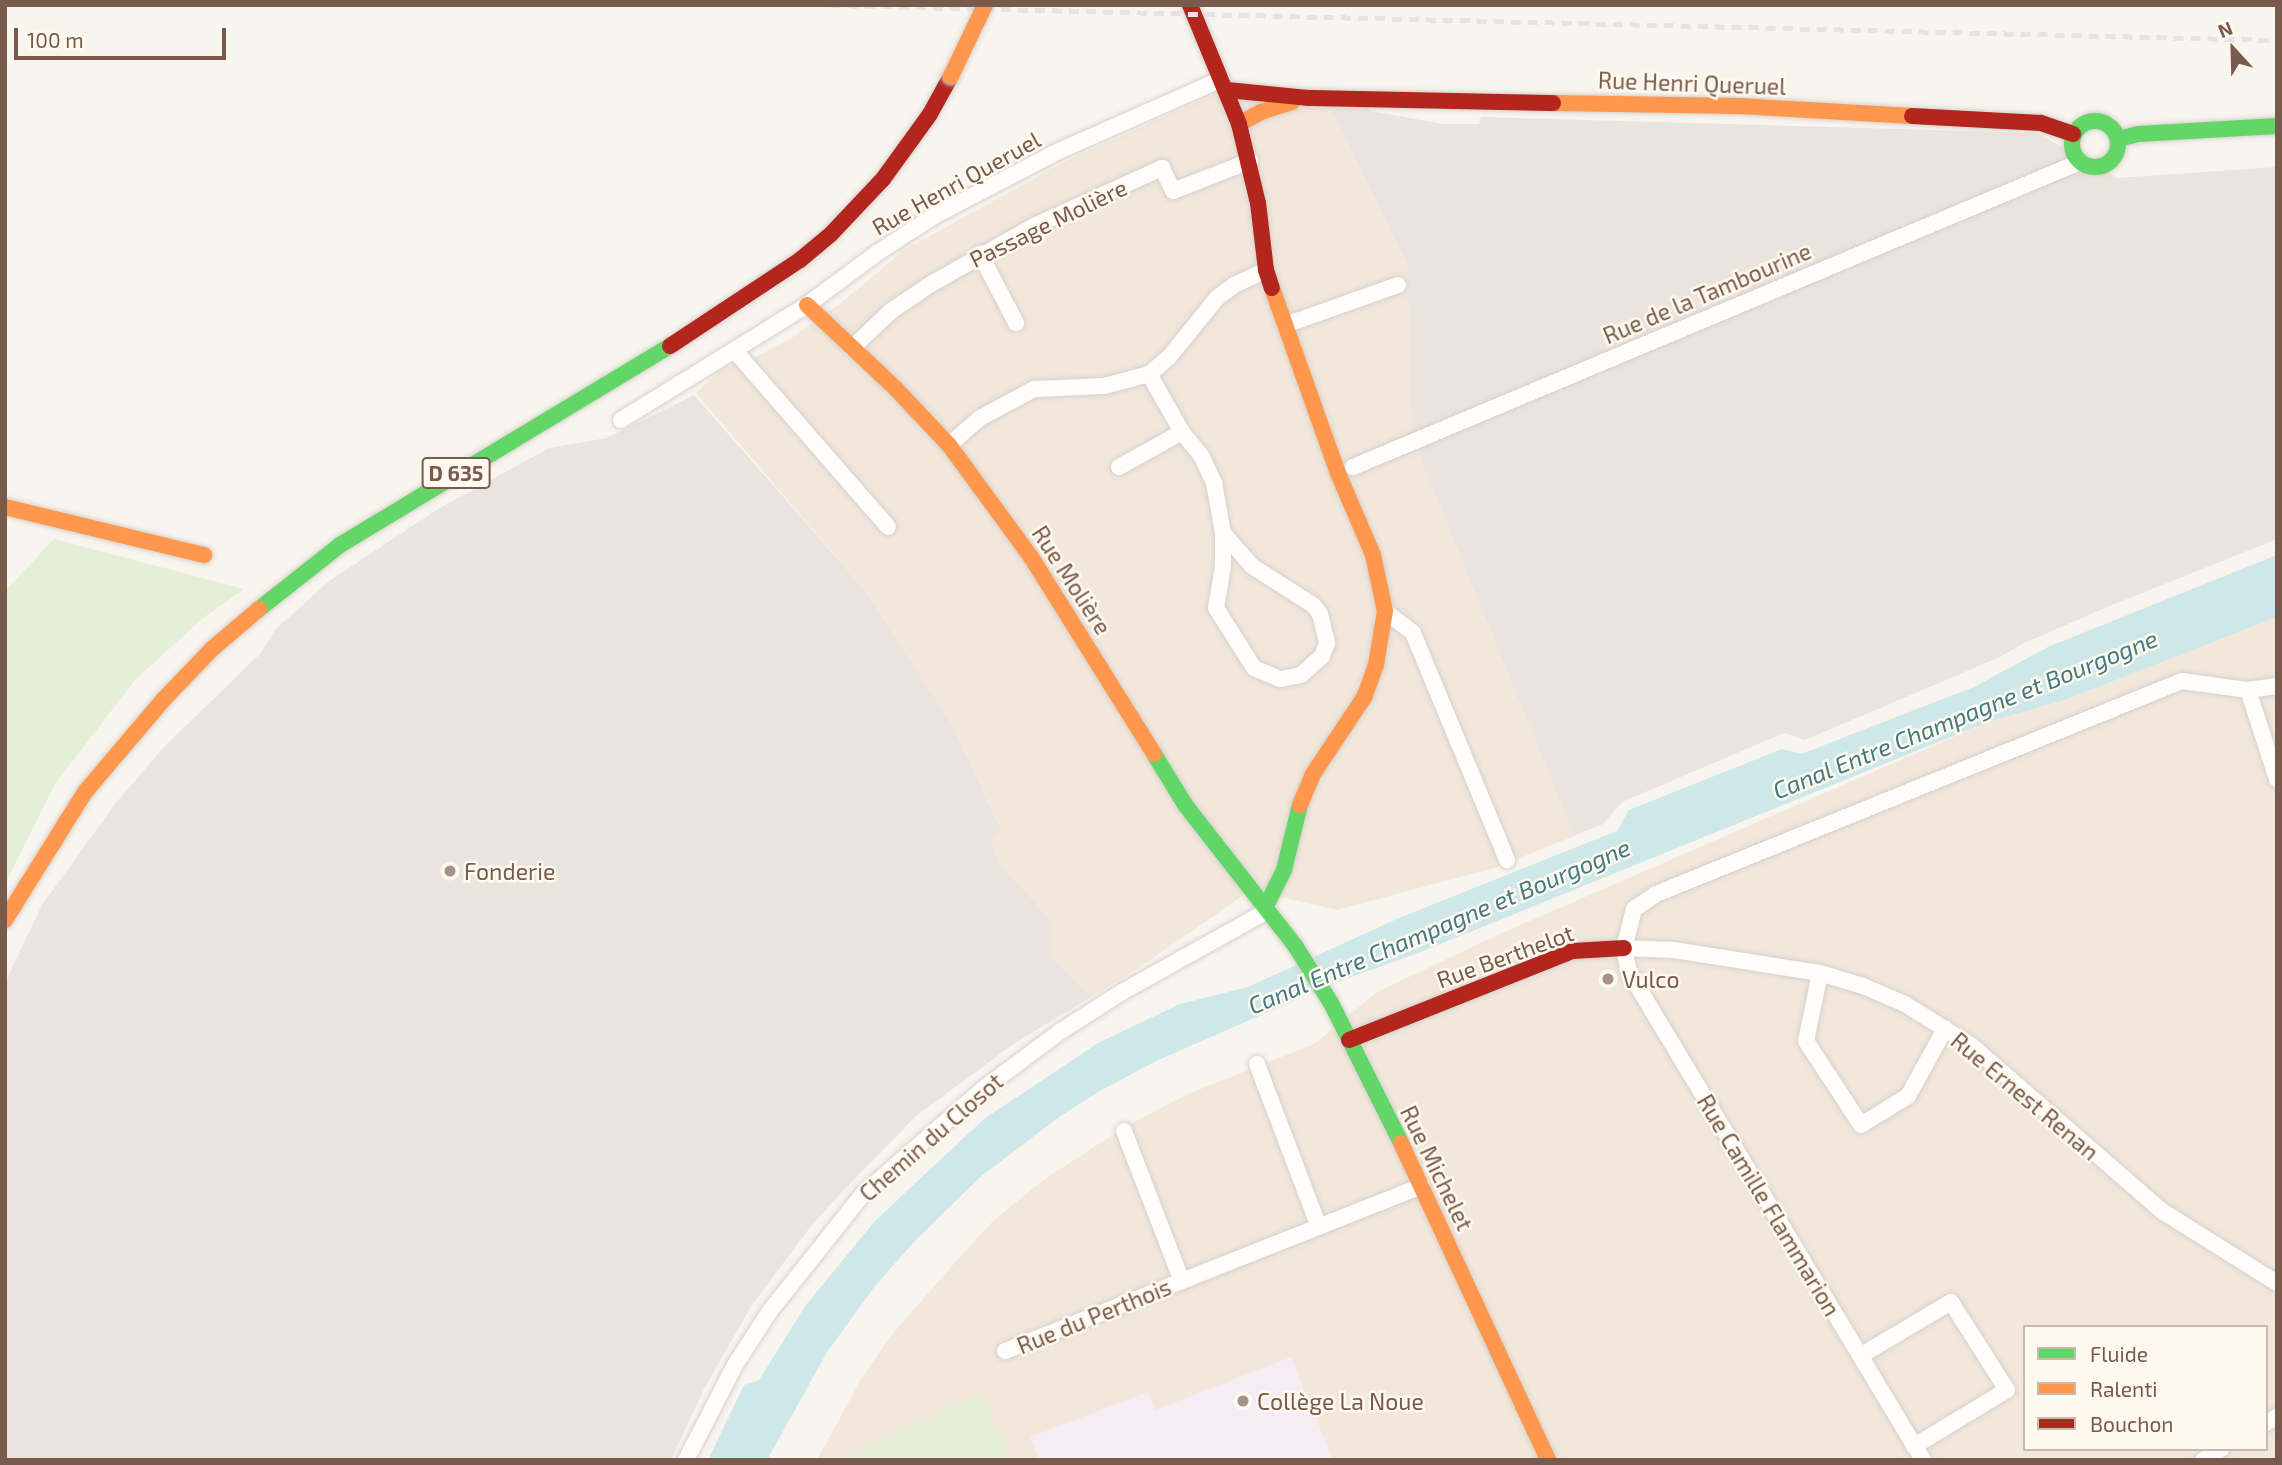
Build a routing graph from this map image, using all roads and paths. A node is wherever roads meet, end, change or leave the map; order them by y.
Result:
1 (985, 5) edge
2 (1190, 5) edge
3 (1224, 85) junction
4 (1308, 98) junction
5 (1239, 124) junction
6 (2277, 126) edge
7 (2073, 134) junction
8 (2118, 139) junction
9 (1250, 161) junction
10 (2080, 162) junction
11 (980, 254) junction
12 (1266, 270) junction
13 (1398, 285) dead end
14 (807, 305) junction
15 (1016, 323) dead end
16 (1285, 325) junction
17 (852, 348) junction
18 (735, 351) junction
19 (1149, 374) junction
20 (621, 421) dead end
21 (1182, 432) junction
22 (949, 445) junction
23 (1119, 467) dead end
24 (1353, 467) dead end
25 (5, 507) edge
26 (888, 527) dead end
27 (1223, 533) junction
28 (204, 555) dead end
29 (1385, 611) junction
30 (2277, 686) edge
31 (2248, 690) junction
32 (2277, 779) edge
33 (1507, 860) dead end
34 (1266, 906) junction
35 (5, 920) edge
36 (1624, 948) junction
37 (1820, 973) junction
38 (1945, 1029) junction
39 (1349, 1040) junction
40 (1256, 1063) dead end
41 (1124, 1131) dead end
42 (1422, 1186) junction
43 (1319, 1227) junction
44 (1182, 1281) junction
45 (2277, 1283) edge
46 (1005, 1351) dead end
47 (1860, 1356) junction
48 (1918, 1453) edge
49 (686, 1460) edge
50 (1548, 1460) edge

1 - 35 main road, D 635, bridge
2 - 3 main road
3 - 4 main road, Rue Henri Queruel
3 - 5 main road
3 - 14 street, Rue Henri Queruel
4 - 5 main road, Rue Henri Queruel
4 - 7 main road, Rue Henri Queruel
5 - 9 main road
6 - 8 main road
7 - 8 main road
7 - 10 main road
8 - 10 main road
9 - 11 street, Passage Molière
9 - 12 main road
10 - 24 street, Rue de la Tambourine
11 - 15 street
11 - 17 street, Passage Molière
12 - 16 main road
12 - 19 street
13 - 16 street
14 - 17 main road, Rue Molière
14 - 18 street, Rue Henri Queruel
16 - 29 main road
17 - 22 main road, Rue Molière
18 - 20 street, Rue Henri Queruel
18 - 26 street
19 - 21 street
19 - 22 street
21 - 23 street
21 - 27 street
22 - 34 main road, Rue Molière
25 - 28 main road
27 - 27 street
29 - 33 street
29 - 34 main road
30 - 31 street
31 - 32 street
31 - 36 street
34 - 39 main road, Rue Michelet
34 - 49 street, Chemin du Closot
36 - 37 street, Rue Ernest Renan
36 - 39 main road, Rue Berthelot
36 - 47 street, Rue Camille Flammarion
37 - 38 street, Rue Ernest Renan
37 - 38 street
38 - 45 street, Rue Ernest Renan
39 - 42 main road, Rue Michelet
40 - 43 street
41 - 44 street, Rue du Perthois
42 - 43 street, Rue du Perthois
42 - 50 main road, Rue Michelet
43 - 44 street, Rue du Perthois
44 - 46 street, Rue du Perthois
47 - 48 street, Rue Camille Flammarion
47 - 48 street

